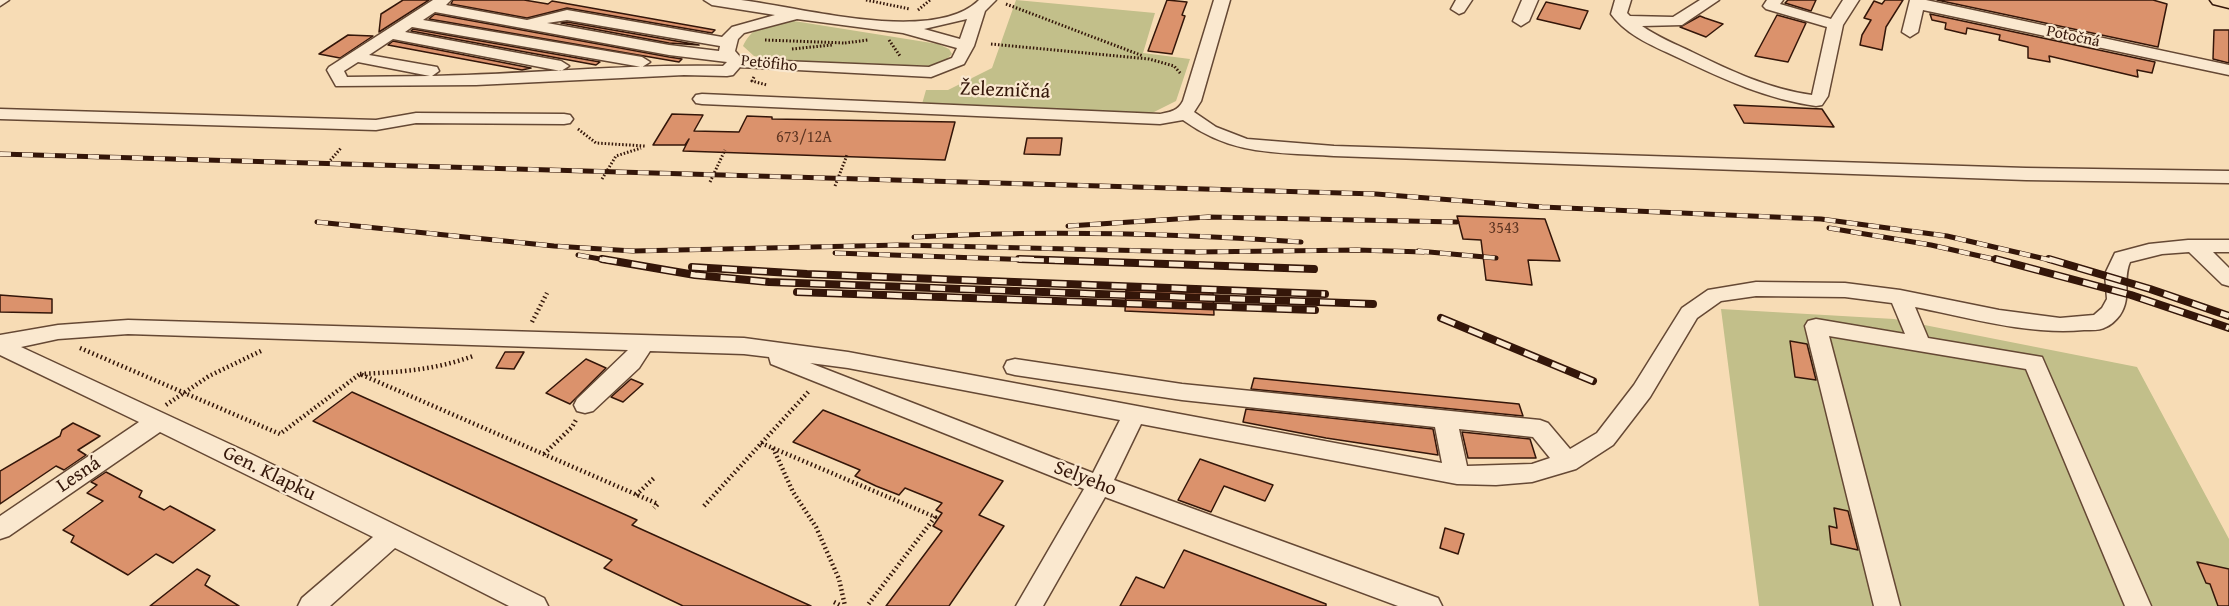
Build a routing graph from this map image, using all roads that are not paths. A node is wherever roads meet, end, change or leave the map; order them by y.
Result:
1 (712, 0) edge
2 (812, 0) edge
3 (1221, 0) edge
4 (1530, 0) edge
5 (1623, 0) edge
6 (1712, 0) edge
7 (1775, 0) edge
8 (1851, 0) edge
9 (2220, 0) edge
10 (1918, 2) edge
11 (2229, 2) edge
12 (733, 3) junction
13 (437, 4) edge
14 (983, 5) edge
15 (796, 14) junction
16 (1521, 21) dead end
17 (1626, 21) junction
18 (409, 22) junction
19 (1835, 26) junction
20 (902, 28) junction
21 (1910, 32) dead end
22 (391, 34) junction
23 (966, 46) junction
24 (733, 48) junction
25 (355, 57) junction
26 (684, 70) junction
27 (2229, 70) edge
28 (594, 73) junction
29 (476, 80) junction
30 (702, 99) dead end
31 (1185, 113) junction
32 (0, 114) edge
33 (564, 119) road end
34 (2229, 177) edge
35 (2194, 246) junction
36 (2229, 246) edge
37 (2229, 279) edge
38 (1900, 297) junction
39 (644, 342) junction
40 (1920, 343) junction
41 (0, 344) edge
42 (744, 346) junction
43 (1015, 367) dead end
44 (1182, 392) junction
45 (585, 405) road end
46 (162, 413) junction
47 (1134, 415) junction
48 (1445, 419) junction
49 (1176, 423) junction
50 (1567, 462) junction
51 (1456, 475) junction
52 (1099, 485) junction
53 (0, 529) edge
54 (393, 535) junction
55 (311, 606) edge
56 (535, 606) edge
57 (1029, 606) edge
58 (1429, 606) edge
59 (1887, 606) edge
60 (2138, 606) edge

1 - 12 street
2 - 15 street
3 - 31 street
4 - 16 street
5 - 17 street
6 - 17 street
7 - 19 street
8 - 19 street
9 - 11 main road
10 - 21 street
10 - 27 street, Potočná
12 - 15 street
12 - 24 street
13 - 18 street
13 - 24 street
14 - 20 street, Petöfiho
14 - 23 street, Petöfiho
15 - 20 street, Petöfiho
15 - 24 street, Petöfiho
17 - 19 street
18 - 22 street
18 - 26 street
20 - 23 street
22 - 25 street
22 - 28 street
23 - 24 street, Petöfiho
24 - 26 street
25 - 29 street
25 - 29 street
26 - 28 street
28 - 29 street
30 - 31 street, Železničná
31 - 34 street
32 - 33 street
35 - 36 street
35 - 37 street
35 - 38 street
38 - 40 street
38 - 50 street
39 - 41 street
39 - 42 street
39 - 45 street
40 - 59 street
40 - 60 street
41 - 46 street, Gen. Klapku
42 - 47 street
42 - 52 street, Selyeho
43 - 44 street
44 - 48 street
44 - 49 street
46 - 53 street, Lesná
46 - 54 street, Gen. Klapku
47 - 49 street
47 - 52 street
48 - 50 street
48 - 51 street
49 - 51 street
50 - 51 street
52 - 57 street
52 - 58 street, Selyeho
54 - 55 street
54 - 56 street, Gen. Klapku

